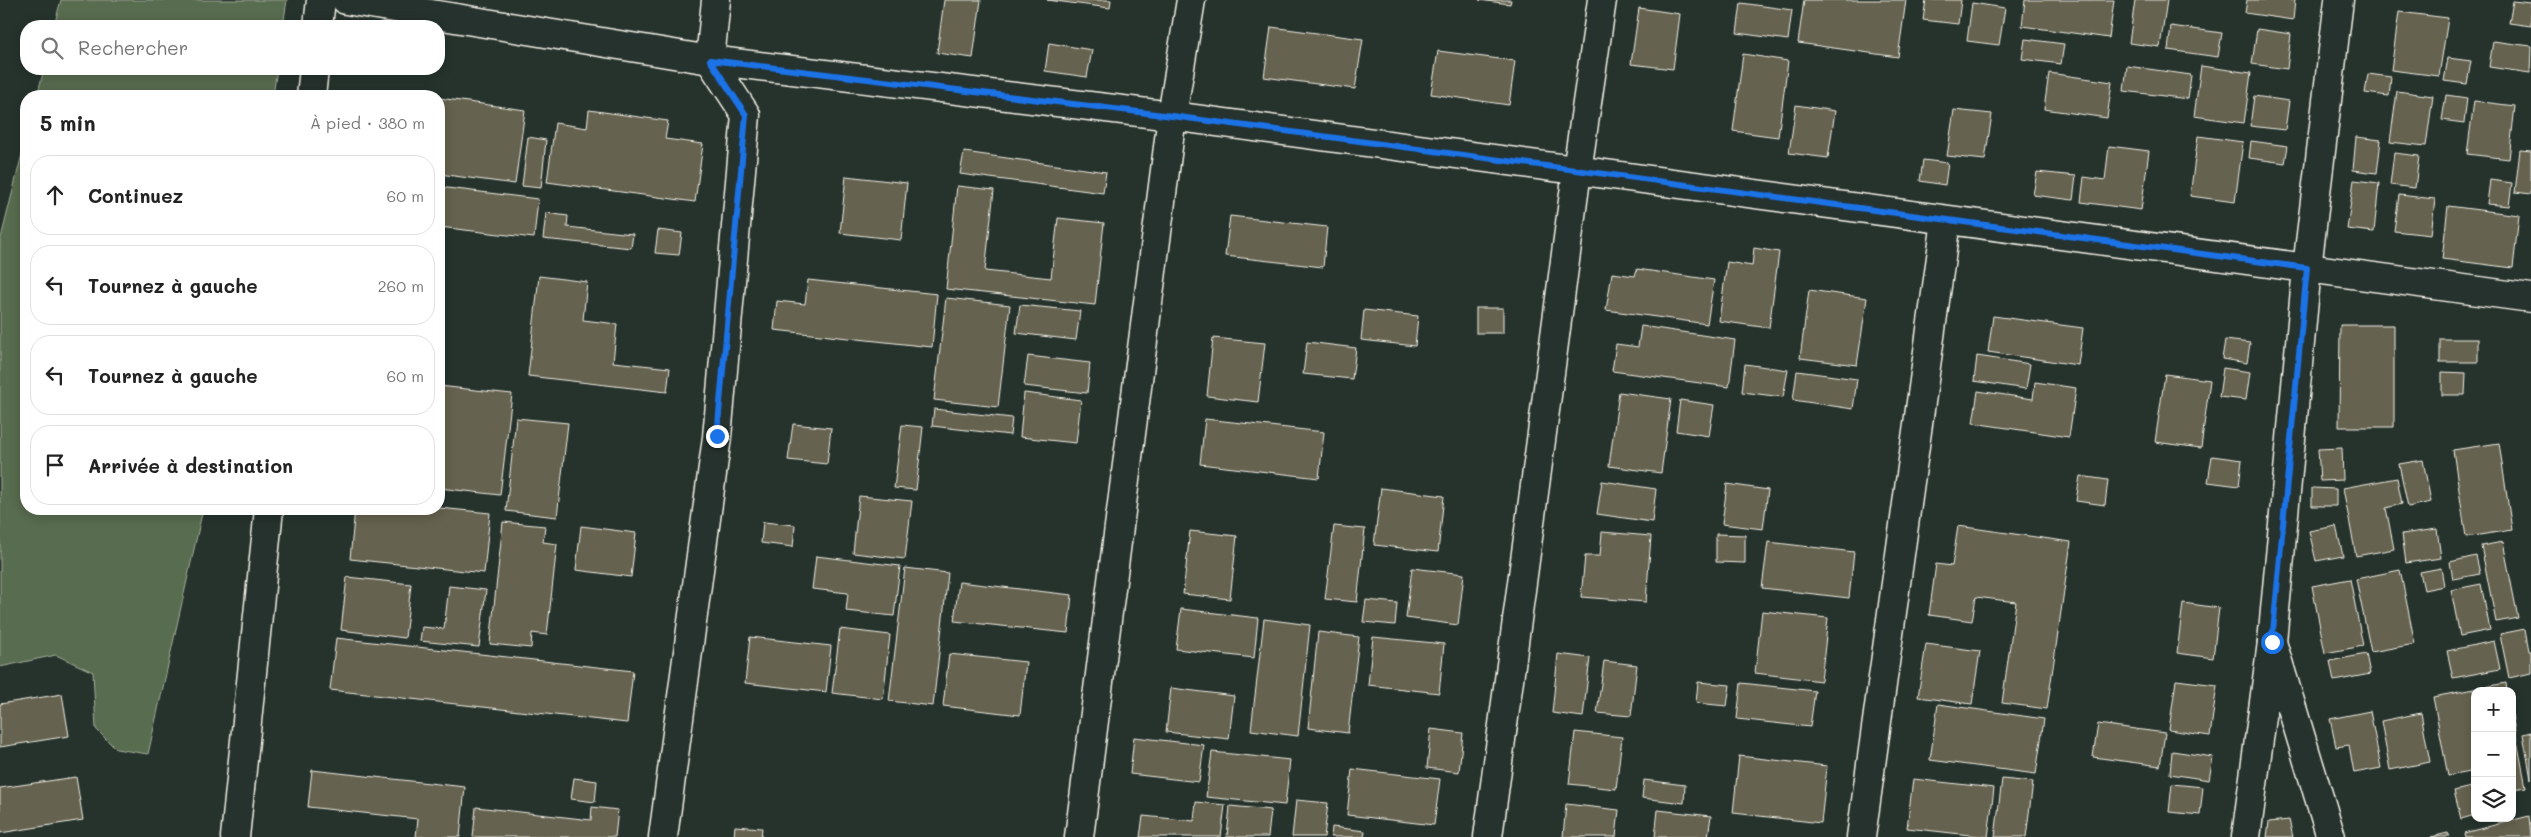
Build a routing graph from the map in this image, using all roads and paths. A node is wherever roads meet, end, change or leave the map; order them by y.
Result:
1 (321, 0) edge
2 (346, 0) edge
3 (716, 0) edge
4 (1191, 0) edge
5 (1602, 0) edge
6 (2339, 0) edge
7 (319, 20) edge
8 (710, 60) junction
9 (313, 75) edge
10 (312, 90) edge
11 (1172, 116) junction
12 (1577, 171) junction
13 (1946, 221) junction
14 (2307, 268) junction
15 (2531, 298) edge
16 (268, 515) edge
17 (2272, 642) junction
18 (235, 837) edge
19 (663, 837) edge
20 (1079, 837) edge
21 (1488, 837) edge
22 (1861, 837) edge
23 (2246, 837) edge
24 (2331, 837) edge

1 - 7 street
2 - 8 street
3 - 8 street
4 - 11 street
5 - 12 street
6 - 14 street
8 - 11 street
8 - 19 street
9 - 10 street
11 - 12 street
11 - 20 street
12 - 13 street
12 - 21 street
13 - 14 street
13 - 22 street
14 - 15 street
14 - 17 street
16 - 18 street
17 - 23 street
17 - 24 street

